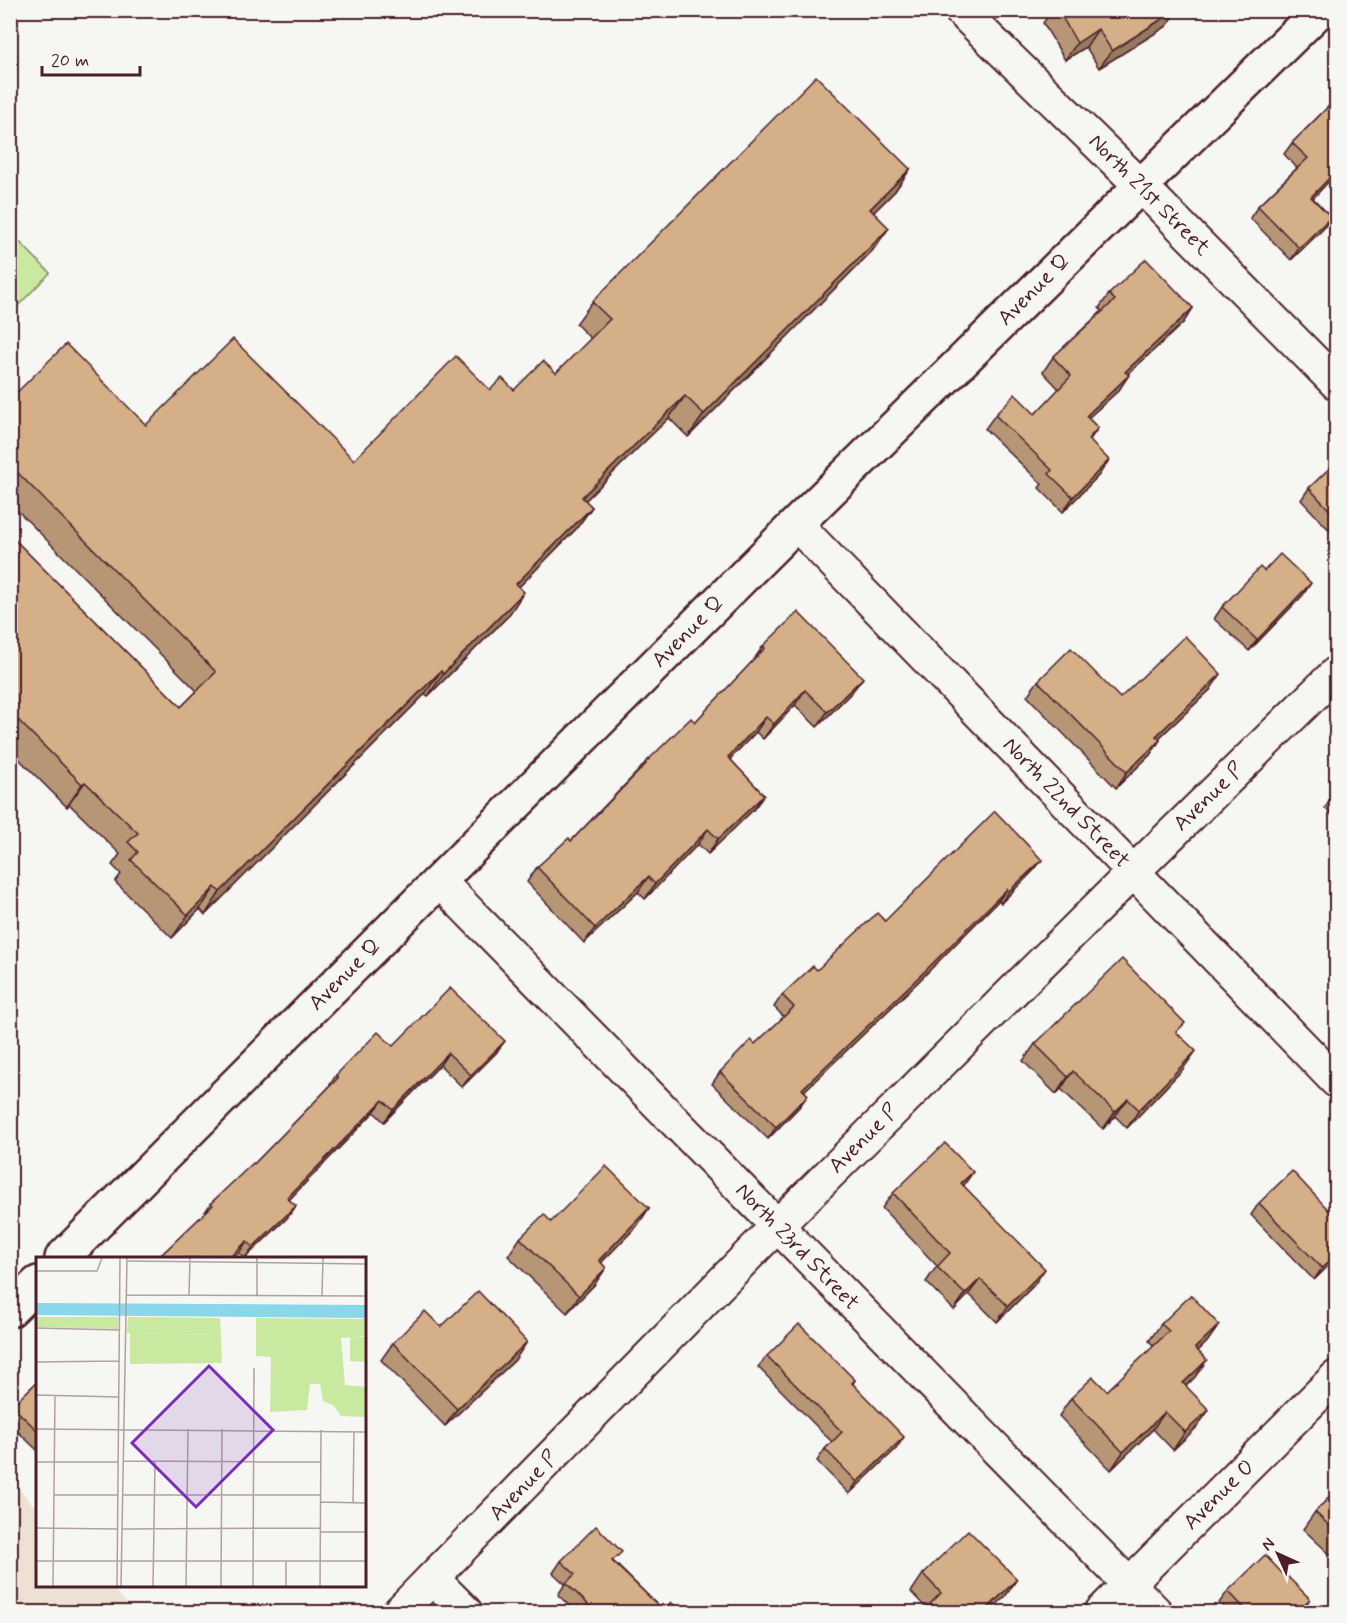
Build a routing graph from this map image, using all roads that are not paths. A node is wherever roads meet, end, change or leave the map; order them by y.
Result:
1 (960, 10) edge
2 (1320, 10) edge
3 (1141, 186) junction
4 (1336, 383) edge
5 (796, 524) junction
6 (1336, 674) edge
7 (1133, 872) junction
8 (439, 881) junction
9 (1336, 1081) edge
10 (777, 1226) junction
11 (63, 1257) edge
12 (36, 1285) edge
13 (10, 1310) edge
14 (1336, 1377) edge
15 (433, 1579) junction
16 (1129, 1585) junction
17 (399, 1612) edge
18 (466, 1612) edge
19 (1101, 1612) edge
20 (1156, 1612) edge

1 - 3 street, North 21st Street
2 - 3 street, Avenue Q
3 - 4 street, North 21st Street
3 - 5 street, Avenue Q
5 - 7 street, North 22nd Street
5 - 8 street, Avenue Q
6 - 7 street, Avenue P
7 - 9 street, North 22nd Street
7 - 10 street, Avenue P
8 - 10 street, North 23rd Street
8 - 11 street, Avenue Q
10 - 15 street, Avenue P
10 - 16 street, North 23rd Street
12 - 13 street
14 - 16 street, Avenue O
15 - 17 street, Avenue P
15 - 18 street
16 - 19 street, Avenue O
16 - 20 street, North 23rd Street

